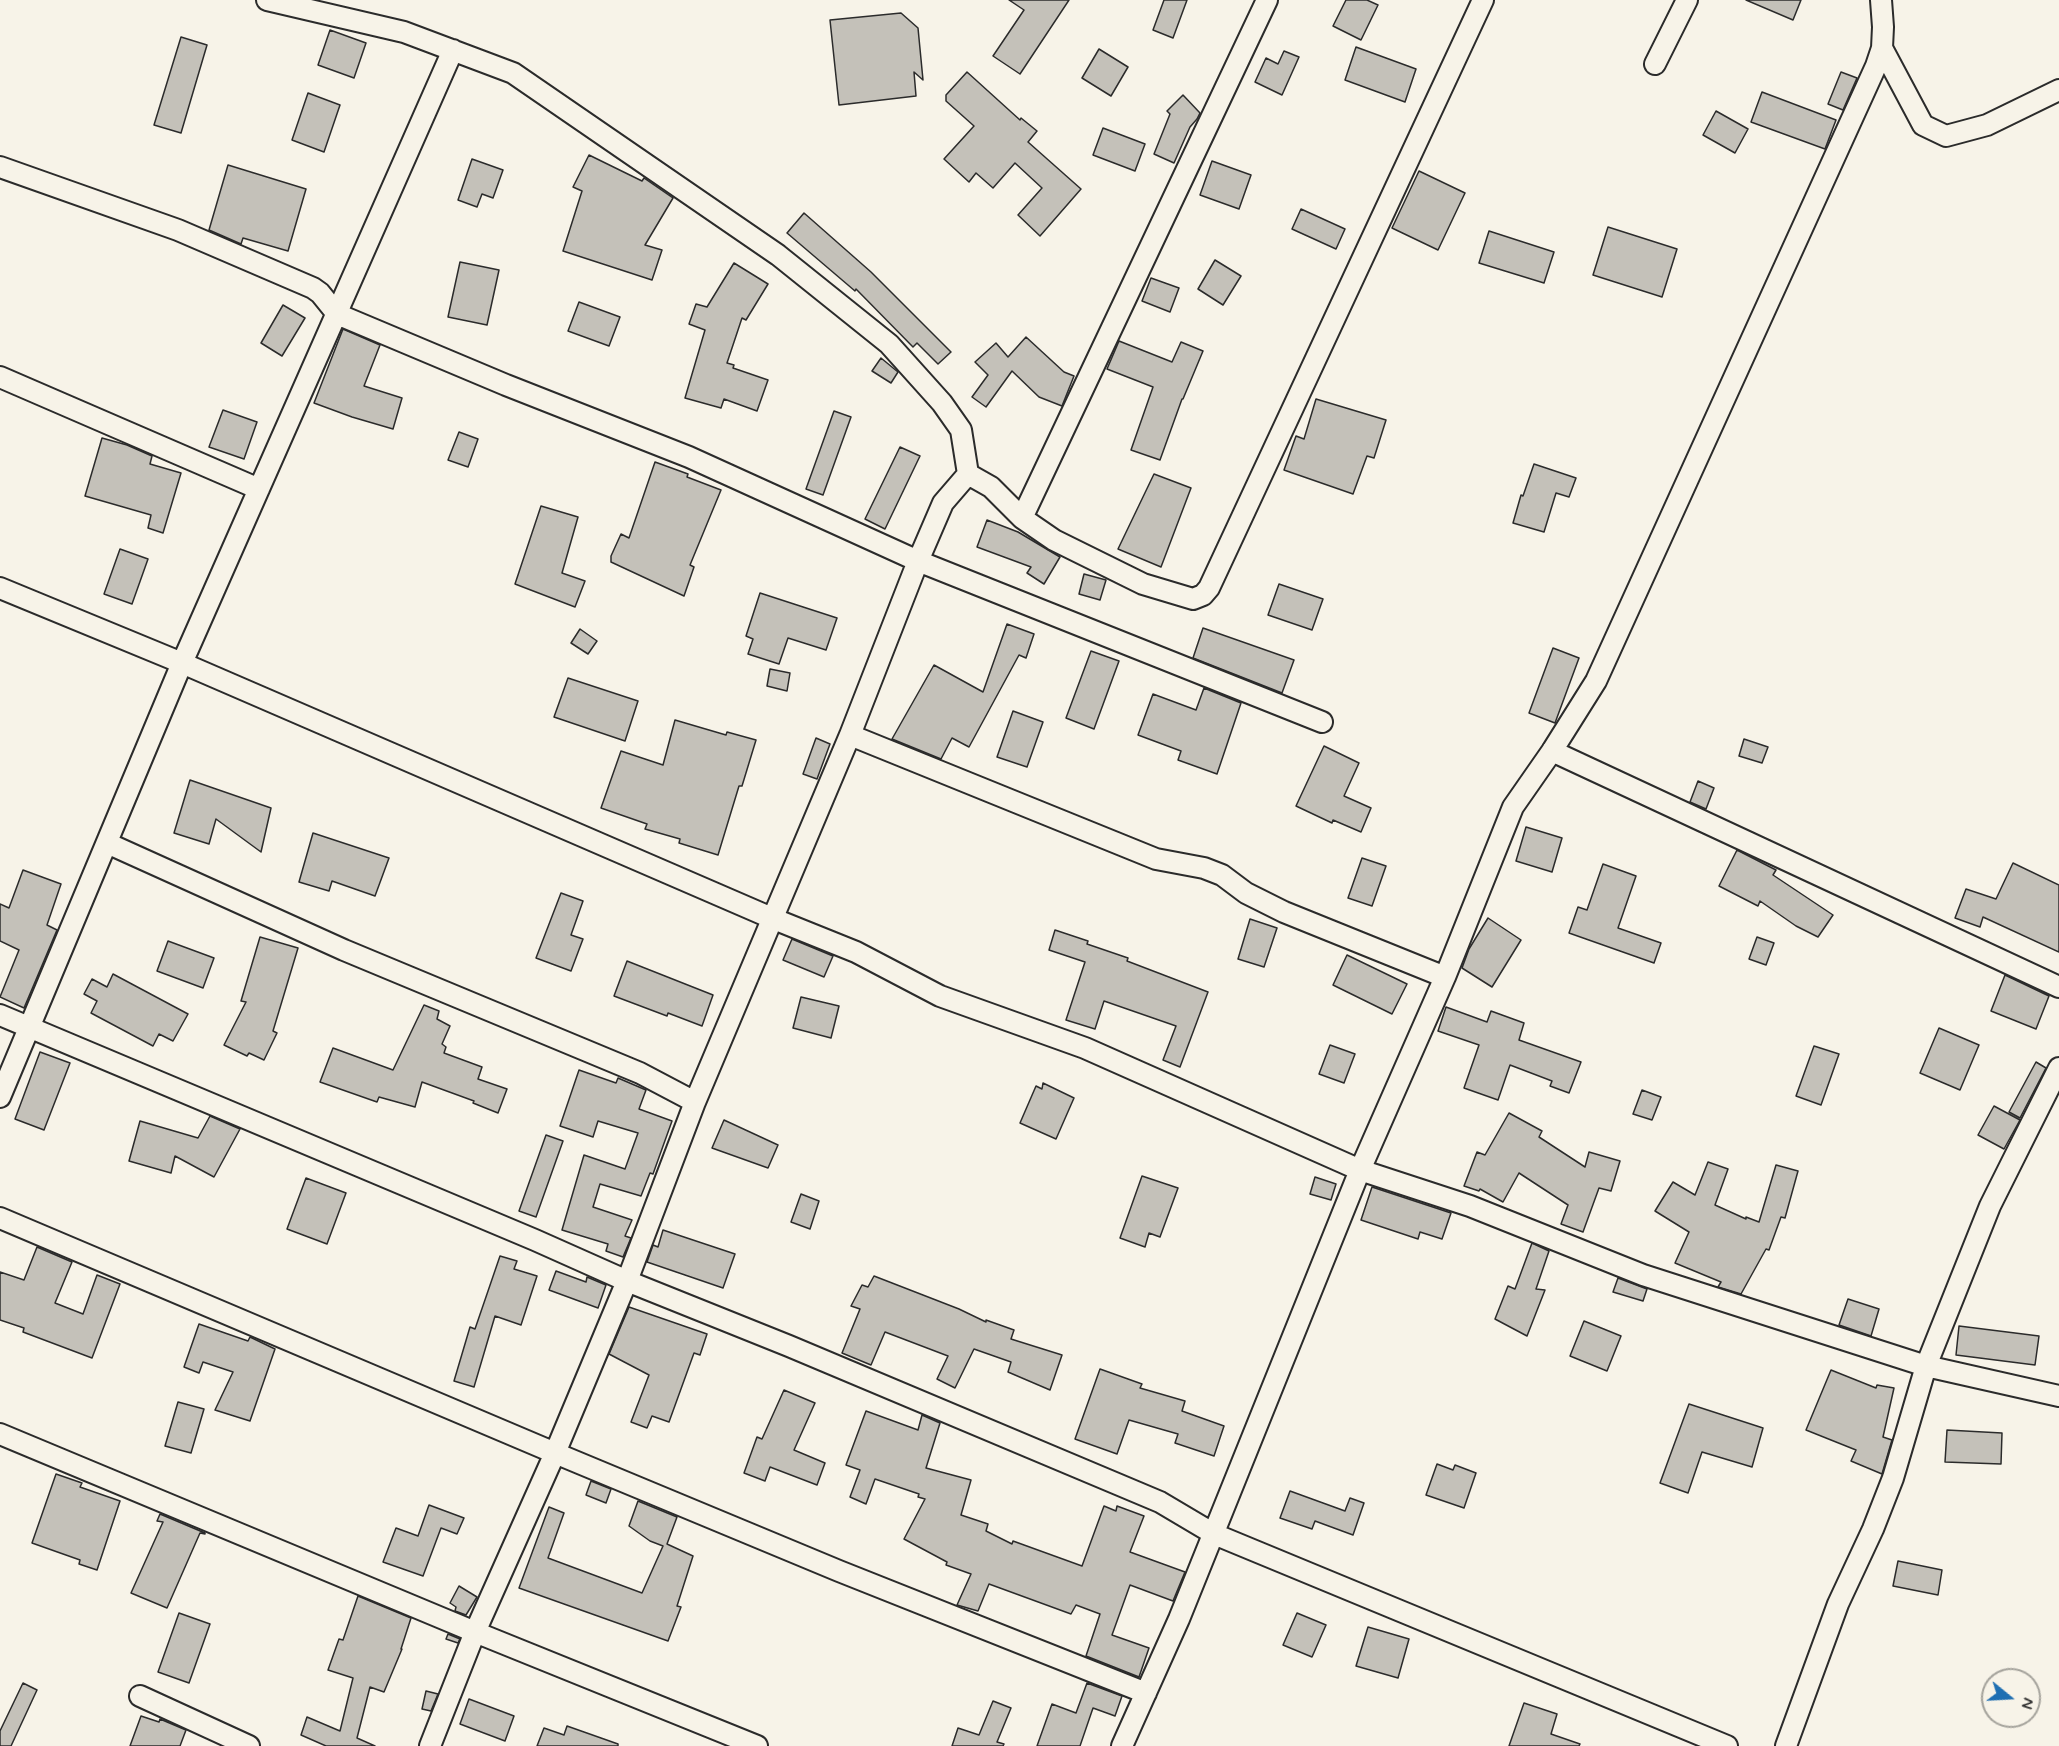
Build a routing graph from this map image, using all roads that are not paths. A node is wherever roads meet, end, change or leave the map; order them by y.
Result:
1 (1267, 0) edge
2 (1484, 0) edge
3 (1687, 0) edge
4 (1881, 0) edge
5 (274, 1) edge
6 (1882, 48) junction
7 (453, 50) junction
8 (1655, 64) dead end
9 (2059, 90) edge
10 (0, 167) edge
11 (337, 314) junction
12 (0, 377) edge
13 (968, 474) junction
14 (259, 489) junction
15 (1022, 518) junction
16 (918, 561) junction
17 (0, 588) edge
18 (182, 663) junction
19 (1322, 722) dead end
20 (850, 735) junction
21 (1552, 751) junction
22 (107, 843) junction
23 (774, 919) junction
24 (1445, 977) junction
25 (2059, 987) edge
26 (0, 1015) edge
27 (28, 1027) junction
28 (2059, 1068) edge
29 (0, 1097) edge
30 (695, 1102) junction
31 (1360, 1170) junction
32 (0, 1218) edge
33 (627, 1281) junction
34 (1926, 1366) junction
35 (2059, 1396) edge
36 (0, 1434) edge
37 (555, 1454) junction
38 (1214, 1534) junction
39 (475, 1632) junction
40 (1146, 1693) junction
41 (140, 1696) dead end
42 (249, 1746) edge
43 (430, 1746) edge
44 (757, 1746) edge
45 (1122, 1746) edge
46 (1727, 1746) edge
47 (1786, 1746) edge

1 - 15 street
2 - 15 street
3 - 8 street
4 - 6 street
5 - 7 street
6 - 9 street
6 - 21 street
7 - 11 street
7 - 13 street
10 - 11 street
11 - 14 street
11 - 16 street
12 - 14 street
13 - 15 street
13 - 16 street
14 - 18 street
16 - 19 street
16 - 20 street
17 - 18 street
18 - 22 street
18 - 23 street
20 - 23 street
20 - 24 street
21 - 24 street
21 - 25 street
22 - 27 street
22 - 30 street
23 - 30 street
23 - 31 street
24 - 31 street
26 - 27 street
27 - 29 street
27 - 33 street
28 - 34 street
30 - 33 street
31 - 34 street
31 - 38 street
32 - 37 street
33 - 37 street
33 - 38 street
34 - 35 street
34 - 47 street
36 - 39 street
37 - 39 street
37 - 40 street
38 - 40 street
38 - 46 street
39 - 43 street
39 - 44 street
40 - 45 street
41 - 42 street

